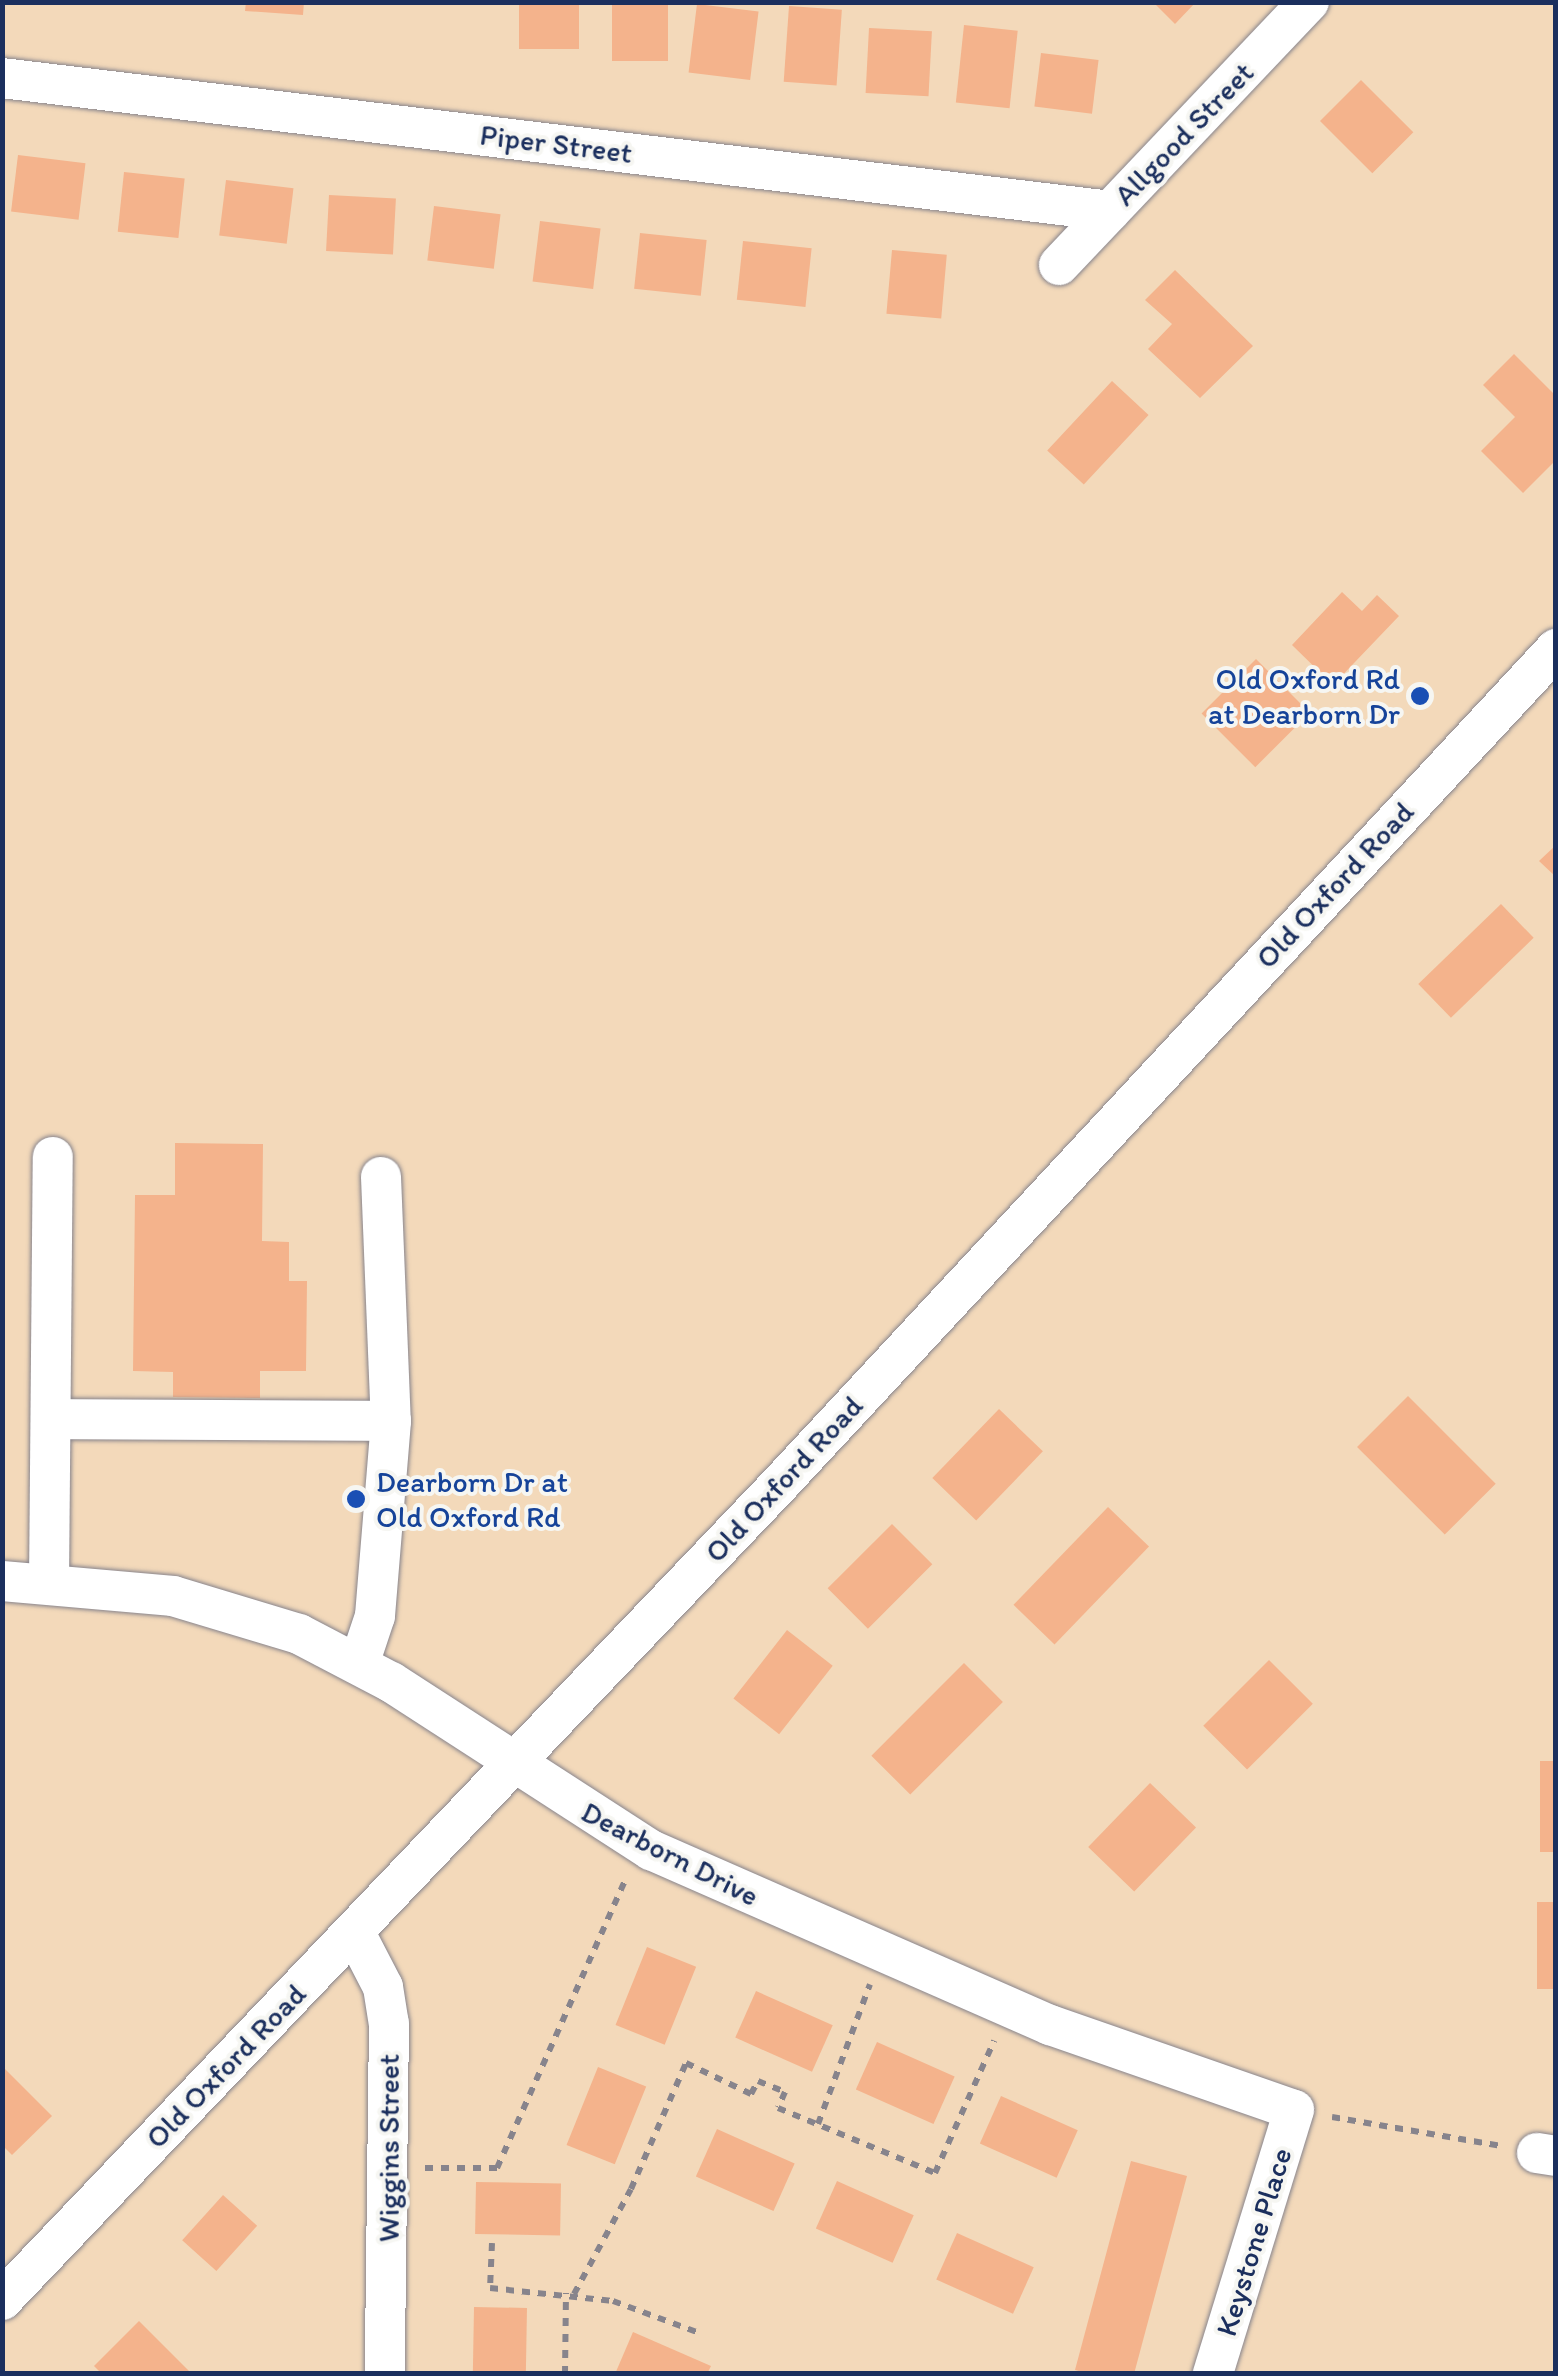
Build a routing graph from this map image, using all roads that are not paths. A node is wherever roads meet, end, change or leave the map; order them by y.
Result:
1 (1309, 2) edge
2 (2, 78) edge
3 (1110, 211) junction
4 (1059, 265) dead end
5 (1556, 649) edge
6 (52, 1158) dead end
7 (381, 1177) dead end
8 (50, 1419) junction
9 (391, 1420) junction
10 (2, 1581) edge
11 (49, 1584) junction
12 (359, 1664) junction
13 (512, 1766) junction
14 (354, 1932) junction
15 (1294, 2110) joint
16 (2, 2300) edge
17 (385, 2374) edge
18 (1213, 2374) edge

1 - 3 street, Allgood Street
2 - 3 street, Piper Street
3 - 4 street, Allgood Street
5 - 13 street, Old Oxford Road
6 - 8 street
7 - 9 street
8 - 9 street
8 - 11 street
9 - 12 street
10 - 11 street, Dearborn Drive
11 - 12 street, Dearborn Drive
12 - 13 street, Dearborn Drive
13 - 14 street, Old Oxford Road
13 - 15 street, Dearborn Drive
14 - 16 street, Old Oxford Road
14 - 17 street, Wiggins Street
15 - 18 street, Keystone Place

